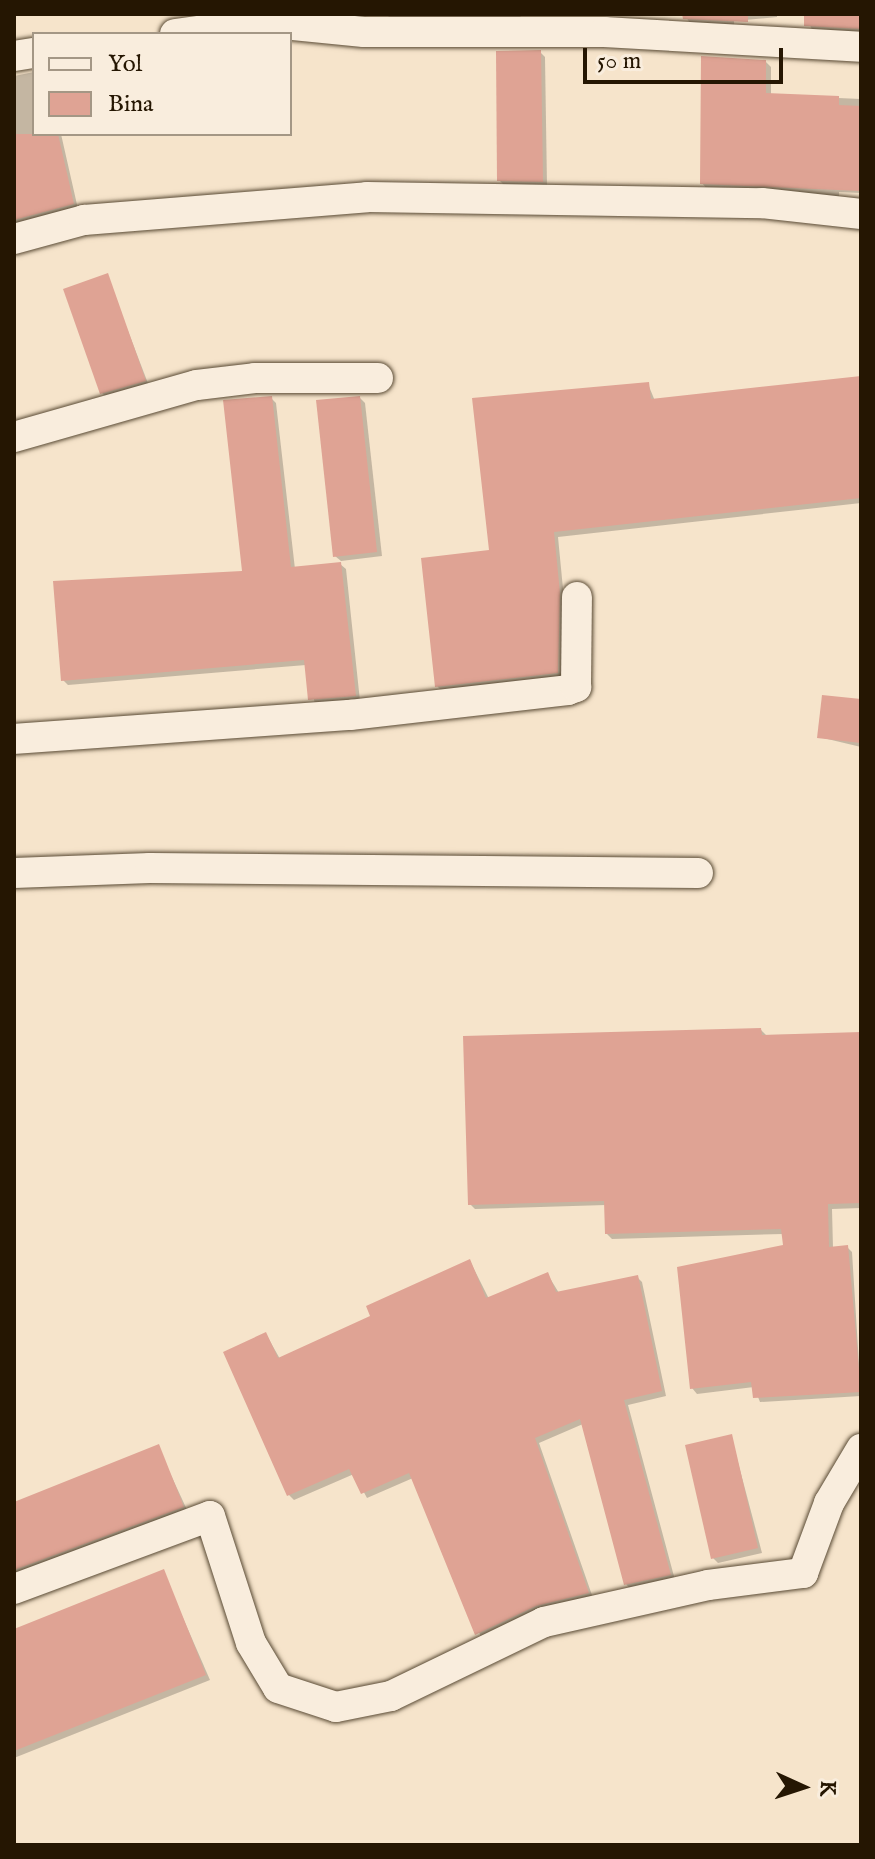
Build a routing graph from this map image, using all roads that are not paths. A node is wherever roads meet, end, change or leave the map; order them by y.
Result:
1 (190, 32) edge
2 (861, 47) edge
3 (861, 214) edge
4 (14, 239) edge
5 (378, 378) dead end
6 (14, 437) edge
7 (577, 597) dead end
8 (14, 739) edge
9 (14, 873) edge
10 (698, 873) dead end
11 (861, 1449) edge
12 (14, 1589) edge

1 - 2 street
3 - 4 street
5 - 6 street
7 - 8 street
9 - 10 street
11 - 12 street

